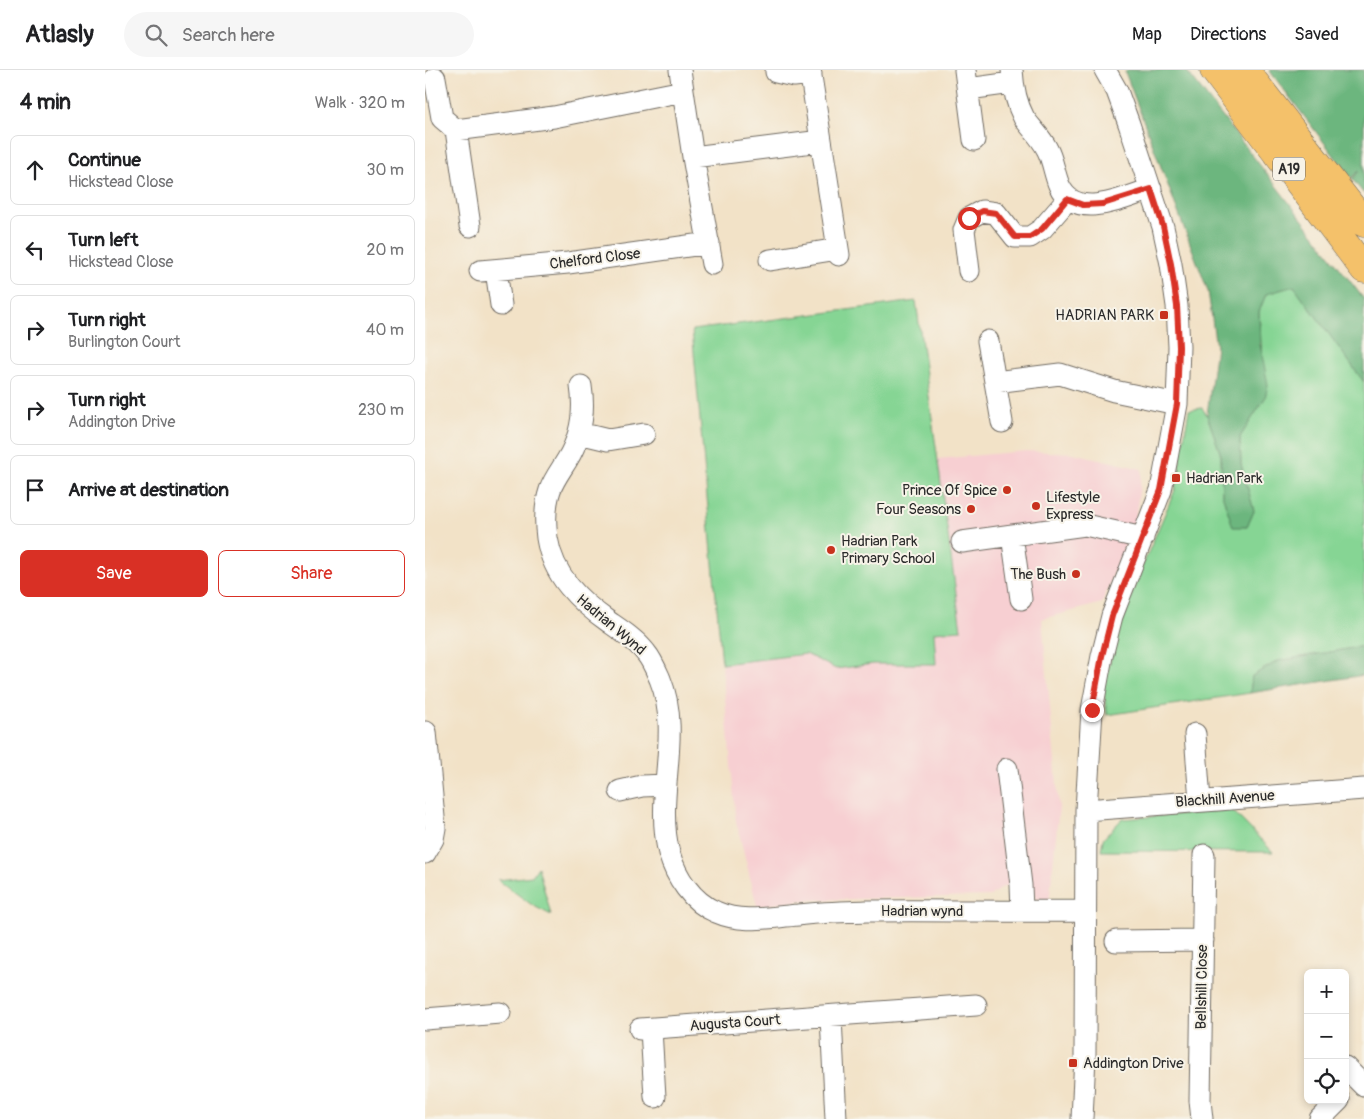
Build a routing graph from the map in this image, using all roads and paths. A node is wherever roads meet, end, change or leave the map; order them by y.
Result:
1 (680, 70) edge
2 (1105, 70) edge
3 (1214, 70) edge
4 (1245, 70) edge
5 (776, 72) dead end
6 (811, 72) edge
7 (1012, 77) edge
8 (435, 78) dead end
9 (966, 80) edge
10 (683, 91) junction
11 (456, 130) junction
12 (821, 140) junction
13 (974, 140) dead end
14 (693, 157) junction
15 (1151, 189) junction
16 (1067, 199) junction
17 (1364, 224) edge
18 (470, 226) dead end
19 (770, 260) dead end
20 (1364, 269) edge
21 (969, 271) dead end
22 (501, 305) dead end
23 (988, 341) dead end
24 (995, 382) junction
25 (581, 386) dead end
26 (1177, 404) junction
27 (1001, 422) dead end
28 (579, 433) junction
29 (644, 434) dead end
30 (1012, 535) junction
31 (1143, 538) junction
32 (962, 542) dead end
33 (1021, 599) dead end
34 (426, 732) edge
35 (1195, 734) dead end
36 (1007, 769) dead end
37 (666, 785) junction
38 (1364, 789) edge
39 (620, 791) dead end
40 (1200, 801) junction
41 (1086, 810) junction
42 (425, 853) edge
43 (1204, 855) dead end
44 (1022, 911) junction
45 (1085, 911) junction
46 (758, 920) joint
47 (1203, 940) junction
48 (1117, 941) dead end
49 (976, 1005) dead end
50 (500, 1012) dead end
51 (831, 1016) junction
52 (425, 1019) edge
53 (655, 1097) dead end
54 (1335, 1104) edge
55 (836, 1119) edge
56 (1082, 1119) edge
57 (1202, 1119) edge
58 (1320, 1119) edge

1 - 10 street, Chelford Close
2 - 15 street
3 - 20 highway, A19
4 - 17 highway, A19
5 - 6 street
6 - 12 street
7 - 9 street
7 - 16 street
8 - 11 street
9 - 13 street
10 - 11 street
10 - 14 street, Chelford Close
11 - 18 street
12 - 14 street
12 - 19 street
14 - 22 street, Chelford Close
15 - 16 street
15 - 26 street
16 - 21 street
23 - 24 street
24 - 26 street
24 - 27 street
25 - 28 street, Hadrian Wynd
26 - 31 street
28 - 29 street
28 - 37 street, Hadrian Wynd
30 - 31 street
30 - 32 street
30 - 33 street
31 - 41 street
34 - 42 street
35 - 40 street
36 - 44 street
37 - 39 street
37 - 46 street, Hadrian Wynd
38 - 40 street, Blackhill Avenue
40 - 41 street, Blackhill Avenue
41 - 45 street
43 - 47 street, Bellshill Close
44 - 45 street, Hadrian wynd
44 - 46 street, Hadrian wynd
45 - 56 street
47 - 48 street
47 - 57 street, Bellshill Close
49 - 51 street, Augusta Court
50 - 52 street
51 - 53 street, Augusta Court
51 - 55 street
54 - 58 street

